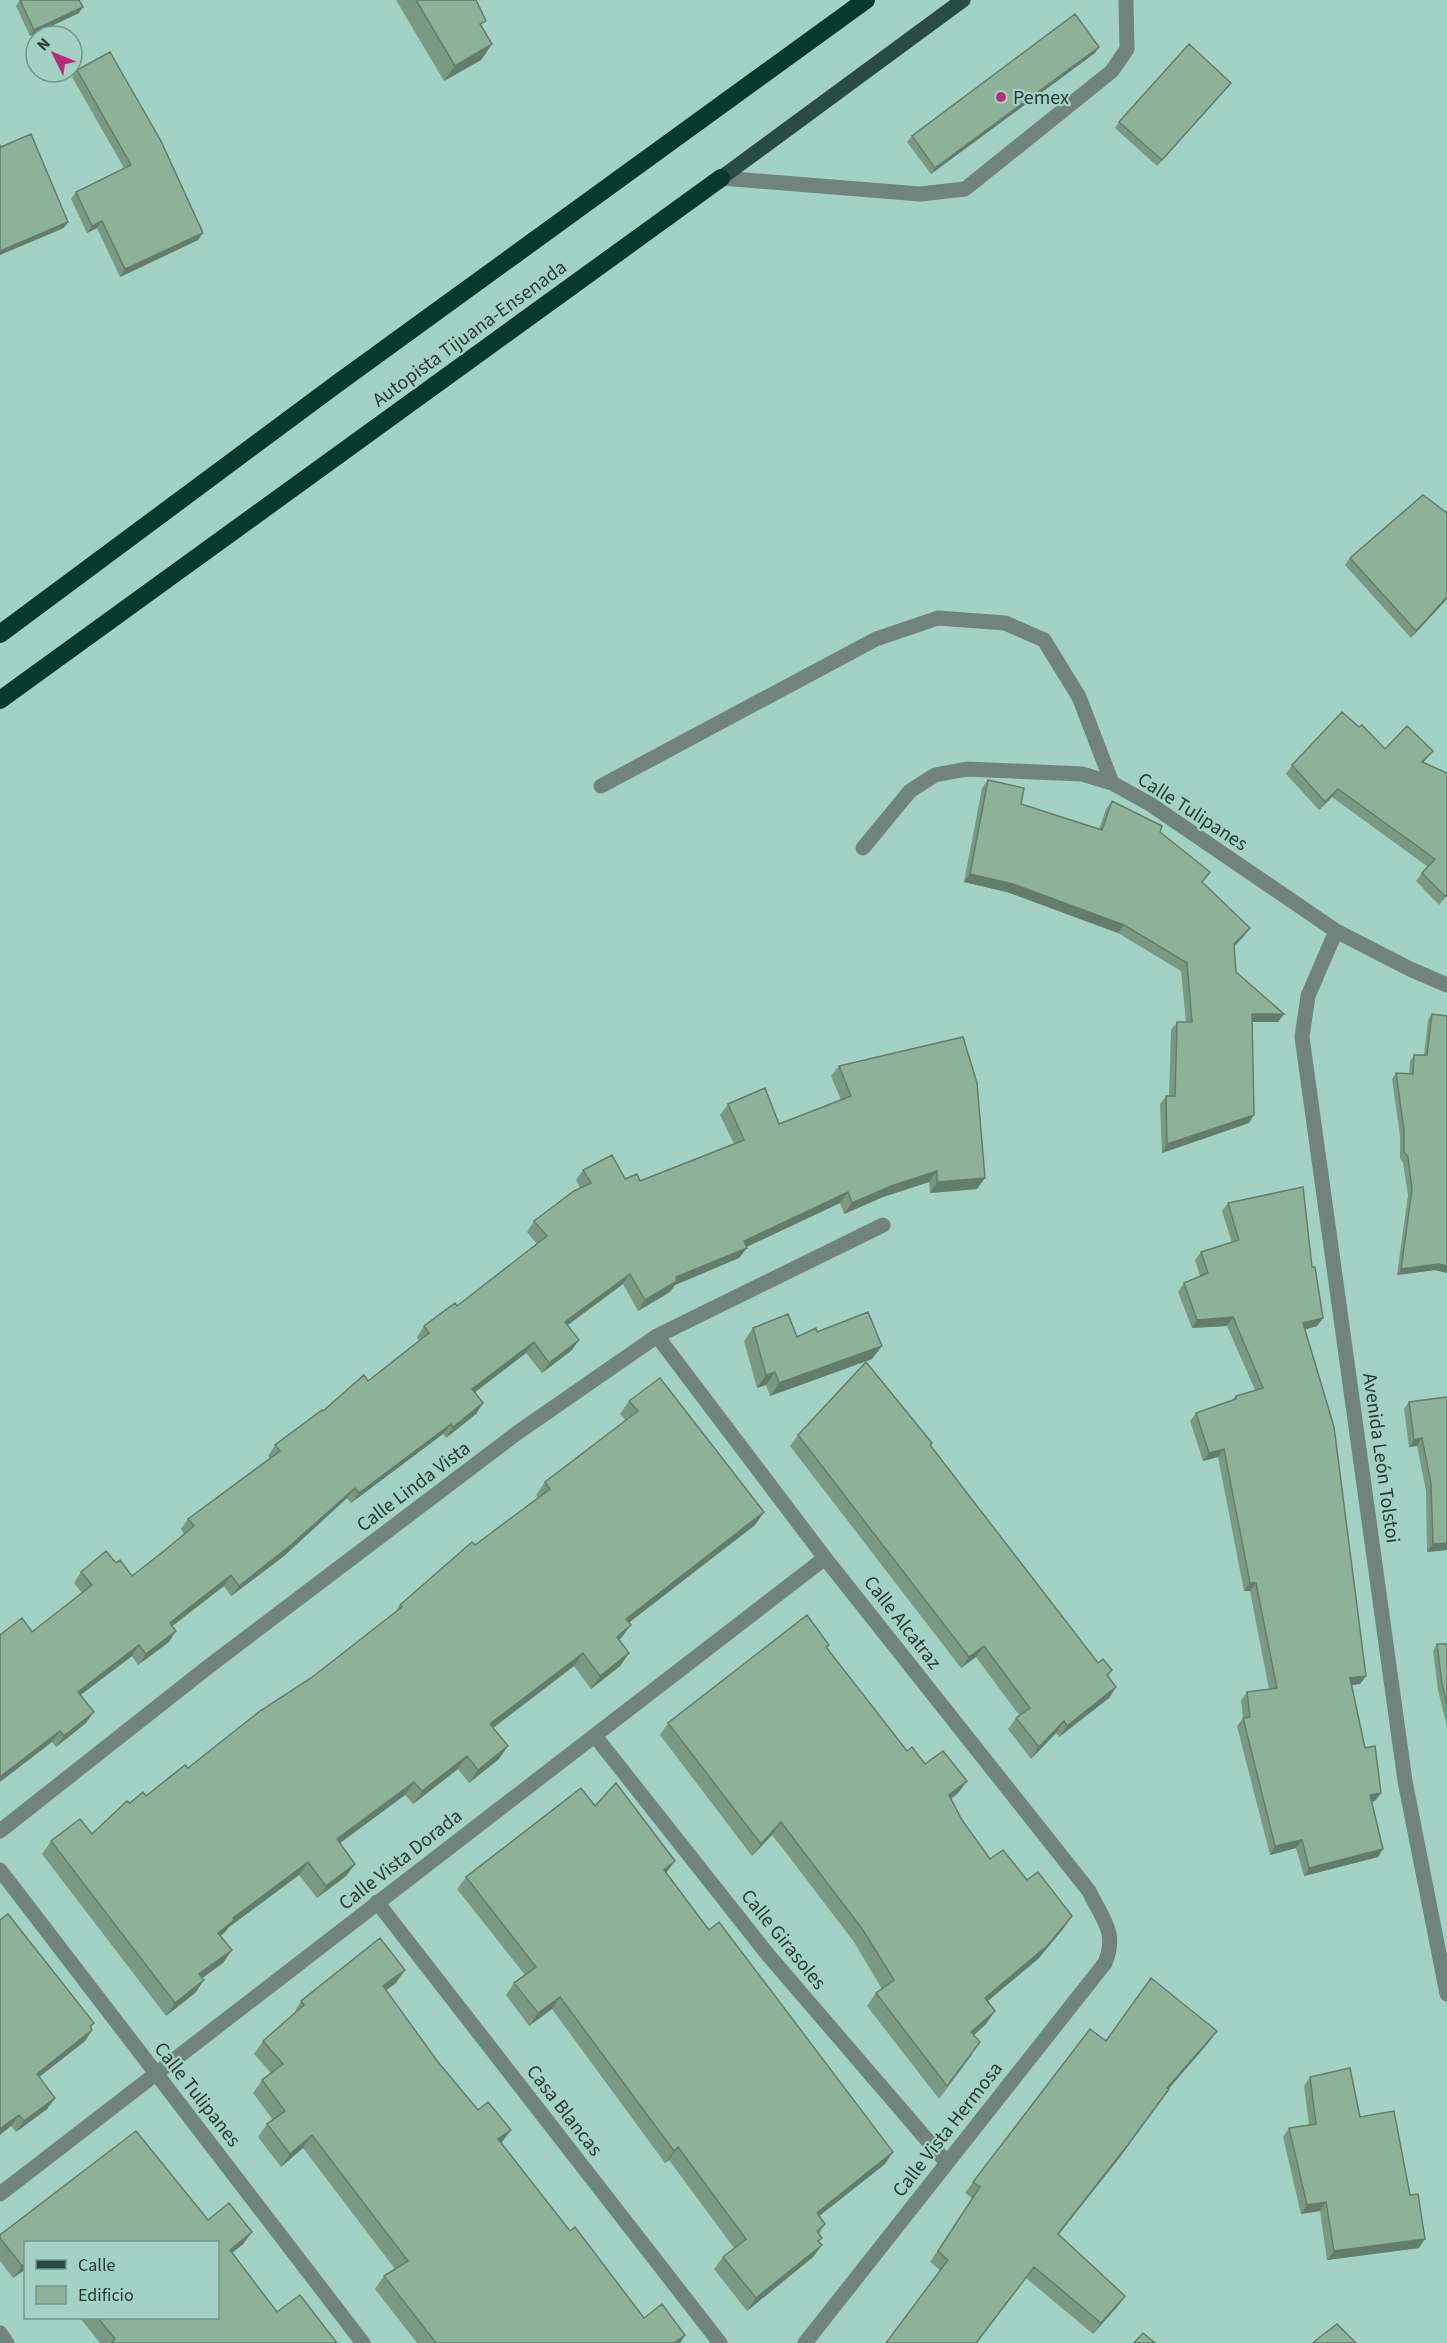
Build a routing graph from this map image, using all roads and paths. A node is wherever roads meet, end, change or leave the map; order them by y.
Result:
1 (866, 0) edge
2 (963, 0) edge
3 (1126, 0) edge
4 (721, 178) junction
5 (0, 634) edge
6 (0, 700) edge
7 (1112, 783) junction
8 (601, 786) dead end
9 (863, 848) dead end
10 (1336, 931) junction
11 (1447, 985) edge
12 (883, 1225) dead end
13 (657, 1336) junction
14 (825, 1558) junction
15 (595, 1736) junction
16 (0, 1831) edge
17 (0, 1870) edge
18 (377, 1902) junction
19 (1112, 1937) joint
20 (1447, 1994) edge
21 (156, 2075) junction
22 (947, 2163) junction
23 (0, 2194) edge
24 (0, 2333) edge
25 (8, 2343) edge
26 (363, 2343) edge
27 (720, 2343) edge
28 (805, 2343) edge

1 - 5 highway, Autopista Tijuana-Ensenada
2 - 4 main road, Autopista Tijuana-Ensenada
3 - 4 street
4 - 6 highway, Autopista Tijuana-Ensenada
7 - 8 street
7 - 9 street, Calle Tulipanes
7 - 10 street, Calle Tulipanes
10 - 11 street, Calle Tulipanes
10 - 20 street, Avenida León Tolstoi
12 - 13 street, Calle Linda Vista
13 - 14 street, Calle Alcatraz
13 - 16 street, Calle Linda Vista
14 - 15 street, Calle Vista Dorada
14 - 19 street, Calle Alcatraz
15 - 18 street, Calle Vista Dorada
15 - 22 street, Calle Girasoles
17 - 21 street, Calle Tulipanes
18 - 21 street, Calle Vista Dorada
18 - 27 street, Casa Blancas
19 - 22 street, Calle Vista Hermosa
21 - 23 street, Calle Vista Dorada
21 - 26 street, Calle Tulipanes
22 - 28 street, Calle Vista Hermosa
24 - 25 street

